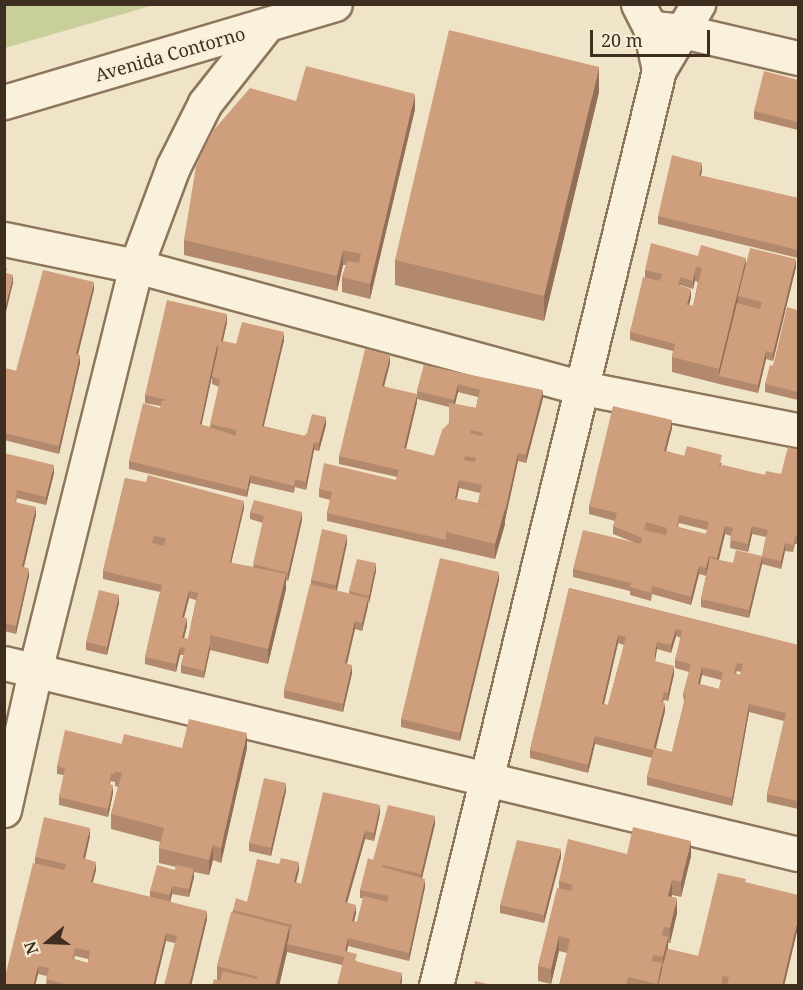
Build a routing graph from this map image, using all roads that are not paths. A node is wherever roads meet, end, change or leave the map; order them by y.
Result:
1 (335, 4) edge
2 (644, 16) edge
3 (690, 18) edge
4 (265, 27) junction
5 (798, 58) edge
6 (659, 70) junction
7 (4, 102) edge
8 (4, 239) edge
9 (136, 266) junction
10 (583, 388) junction
11 (798, 430) edge
12 (20, 667) edge
13 (488, 782) junction
14 (4, 810) edge
15 (798, 854) edge
16 (436, 986) edge

1 - 4 street, Avenida Contorno
2 - 3 street
2 - 6 street
3 - 5 street
3 - 6 street
4 - 7 street, Avenida Contorno
4 - 9 street
6 - 10 street
8 - 9 street
9 - 10 street
9 - 12 street
10 - 11 street
10 - 13 street
12 - 13 street
12 - 14 street
13 - 15 street
13 - 16 street

